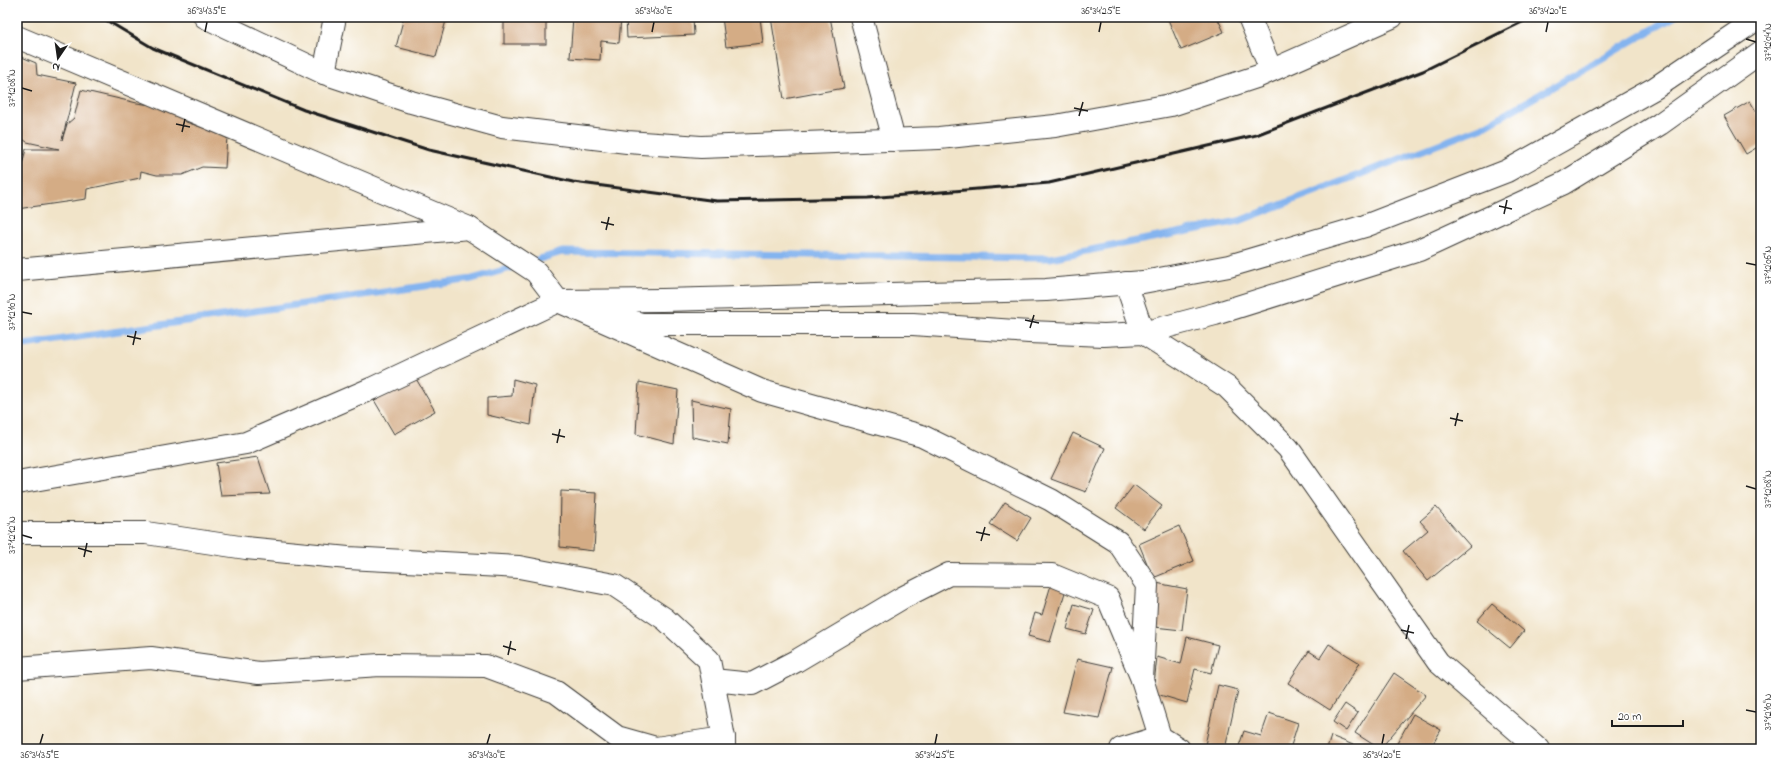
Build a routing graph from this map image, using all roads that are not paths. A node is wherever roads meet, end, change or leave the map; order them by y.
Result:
1 (204, 17) edge
2 (335, 17) edge
3 (861, 17) edge
4 (1249, 17) edge
5 (1392, 17) edge
6 (1760, 17) edge
7 (17, 36) edge
8 (1761, 52) edge
9 (1271, 70) junction
10 (324, 74) junction
11 (894, 140) junction
12 (477, 233) junction
13 (17, 270) edge
14 (1126, 283) junction
15 (558, 301) junction
16 (1144, 333) junction
17 (17, 483) edge
18 (17, 533) edge
19 (17, 668) edge
20 (1142, 679) junction
21 (714, 680) junction
22 (1160, 736) junction
23 (724, 743) edge
24 (655, 748) edge
25 (1120, 749) edge
26 (1179, 749) edge
27 (1539, 749) edge

1 - 10 street
2 - 10 street
3 - 11 street
4 - 9 street
5 - 9 street
6 - 14 street
7 - 12 street
8 - 16 street
9 - 11 street
10 - 11 street
12 - 13 street
12 - 15 street
14 - 15 street
14 - 16 street
15 - 16 street
15 - 17 street
15 - 20 street
16 - 27 street
18 - 21 street
19 - 24 street
20 - 21 street
20 - 22 street
21 - 23 street
22 - 25 street
22 - 26 street
23 - 24 street

